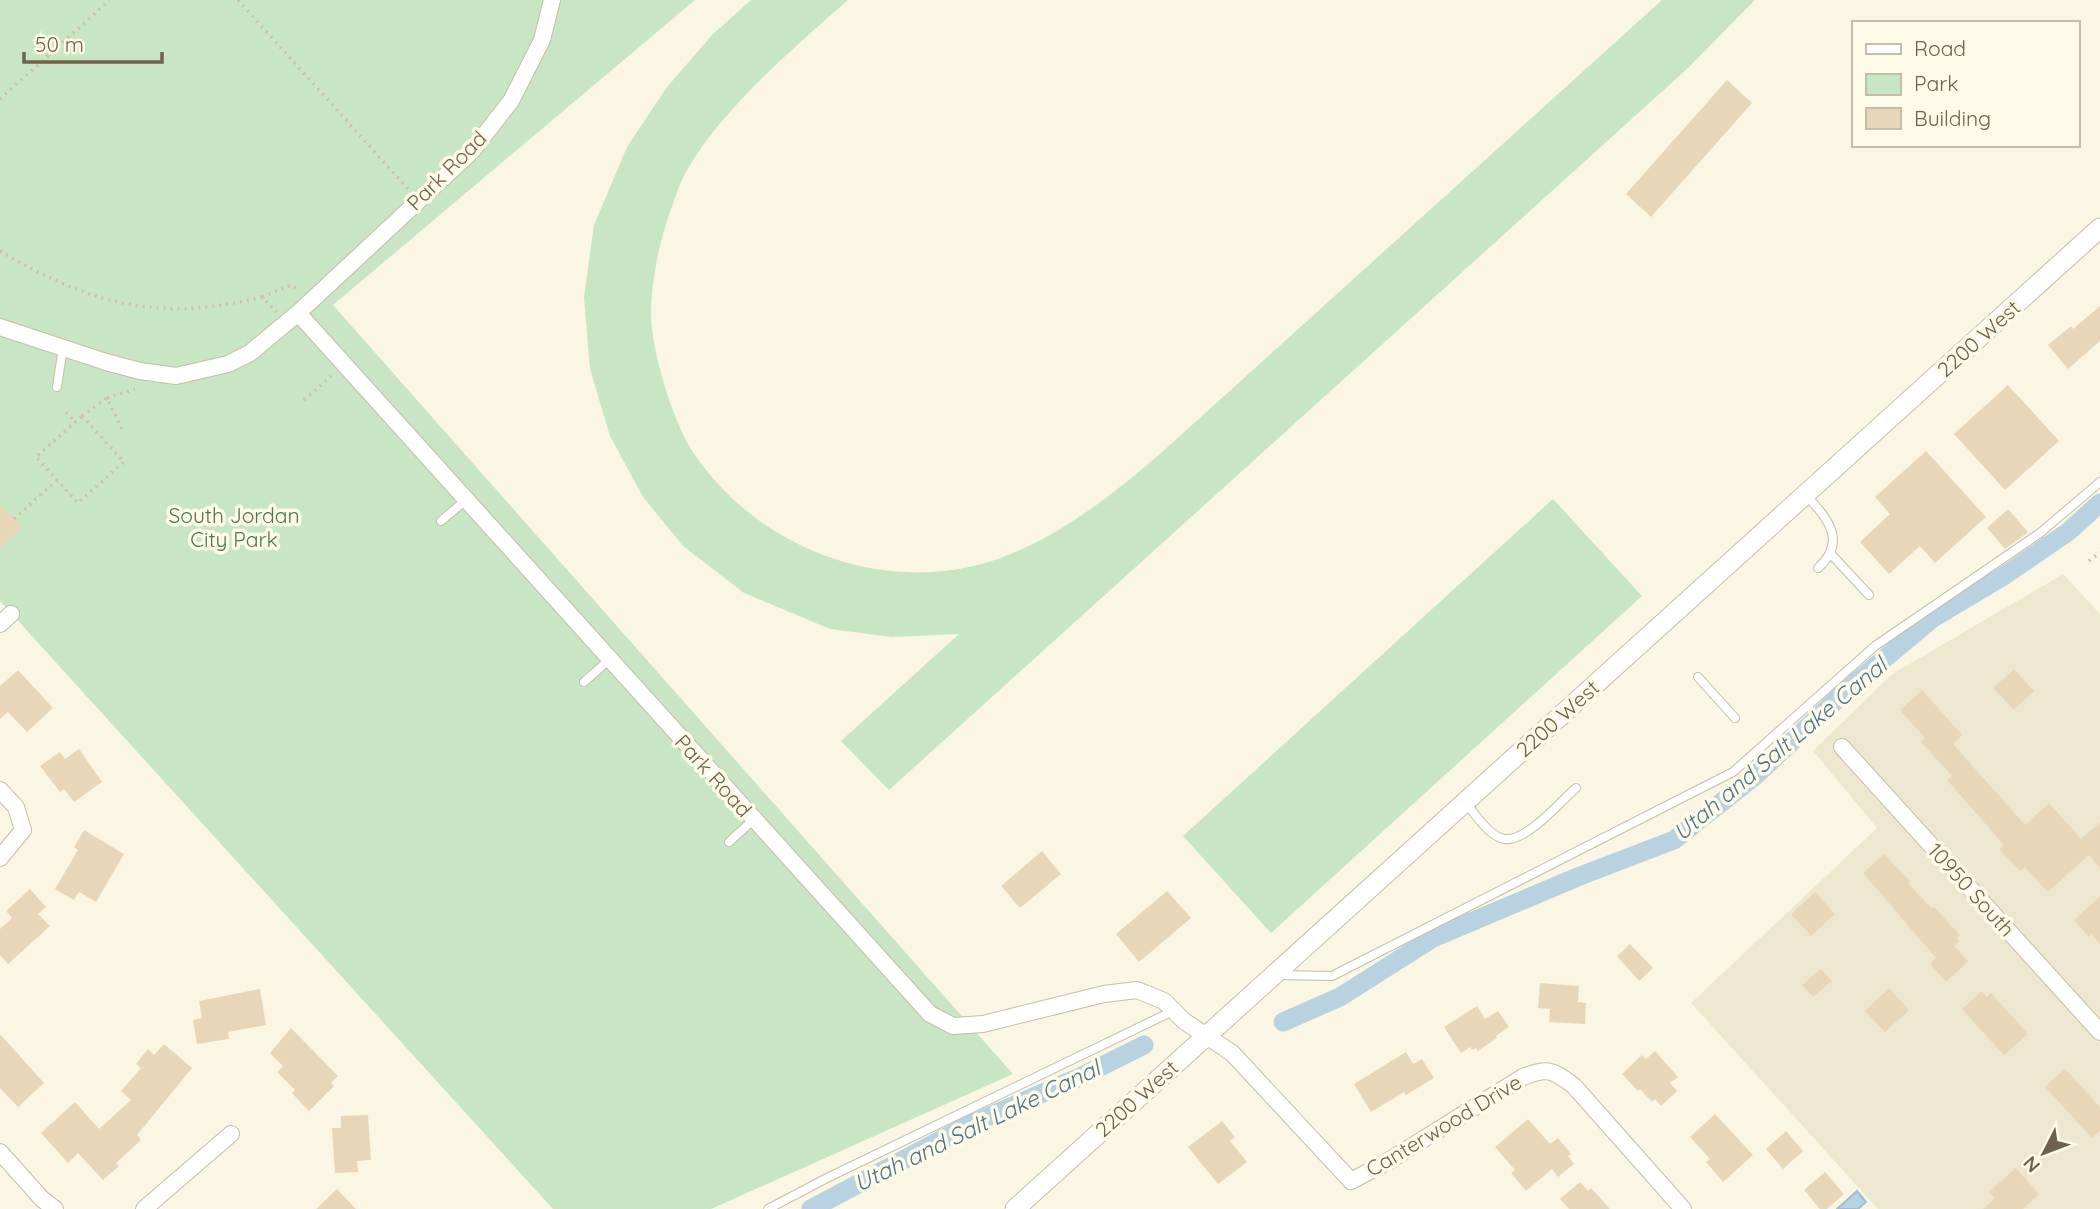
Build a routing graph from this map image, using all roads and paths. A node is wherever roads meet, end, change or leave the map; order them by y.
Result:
1 (110, 0) edge
2 (238, 0) edge
3 (552, 0) edge
4 (0, 99) edge
5 (410, 192) dead end
6 (2100, 228) edge
7 (0, 251) edge
8 (301, 290) dead end
9 (261, 297) junction
10 (275, 312) dead end
11 (299, 313) junction
12 (0, 327) edge
13 (62, 347) junction
14 (57, 387) dead end
15 (66, 412) dead end
16 (82, 416) junction
17 (75, 422) junction
18 (122, 429) dead end
19 (57, 480) junction
20 (2100, 482) edge
21 (1806, 495) junction
22 (467, 499) junction
23 (14, 519) dead end
24 (442, 521) dead end
25 (2100, 552) edge
26 (1830, 553) junction
27 (2089, 561) dead end
28 (1818, 568) dead end
29 (1868, 595) dead end
30 (610, 659) junction
31 (1698, 677) dead end
32 (584, 682) dead end
33 (1735, 718) dead end
34 (1842, 747) dead end
35 (1576, 788) dead end
36 (0, 790) edge
37 (1466, 803) junction
38 (753, 820) junction
39 (729, 842) dead end
40 (0, 858) edge
41 (1275, 975) junction
42 (1173, 1011) junction
43 (2100, 1032) edge
44 (1207, 1036) junction
45 (231, 1134) dead end
46 (0, 1152) edge
47 (55, 1209) edge
48 (144, 1209) edge
49 (768, 1209) edge
50 (1016, 1209) edge
51 (1683, 1209) edge

1 - 4 path
2 - 5 path
3 - 11 street, Park Road
6 - 21 street, 2200 West
7 - 9 path
8 - 9 path
9 - 10 path
11 - 13 street, Park Road
11 - 22 street, Park Road
12 - 13 street, Park Road
13 - 14 lane
15 - 17 path
16 - 17 path
16 - 18 path
16 - 19 path
17 - 19 path
19 - 23 path
20 - 41 lane
21 - 26 lane
21 - 37 street, 2200 West
22 - 24 lane
22 - 30 street, Park Road
25 - 27 path
26 - 28 lane
26 - 29 lane
30 - 32 lane
30 - 38 street, Park Road
31 - 33 lane
34 - 43 street, 10950 South
35 - 37 lane
36 - 40 street
37 - 41 street, 2200 West
38 - 39 lane
38 - 42 street, Park Road
41 - 44 street, 2200 West
42 - 44 street, Park Road
42 - 49 lane
44 - 50 street, 2200 West
44 - 51 street, Canterwood Drive
45 - 48 street
46 - 47 street

